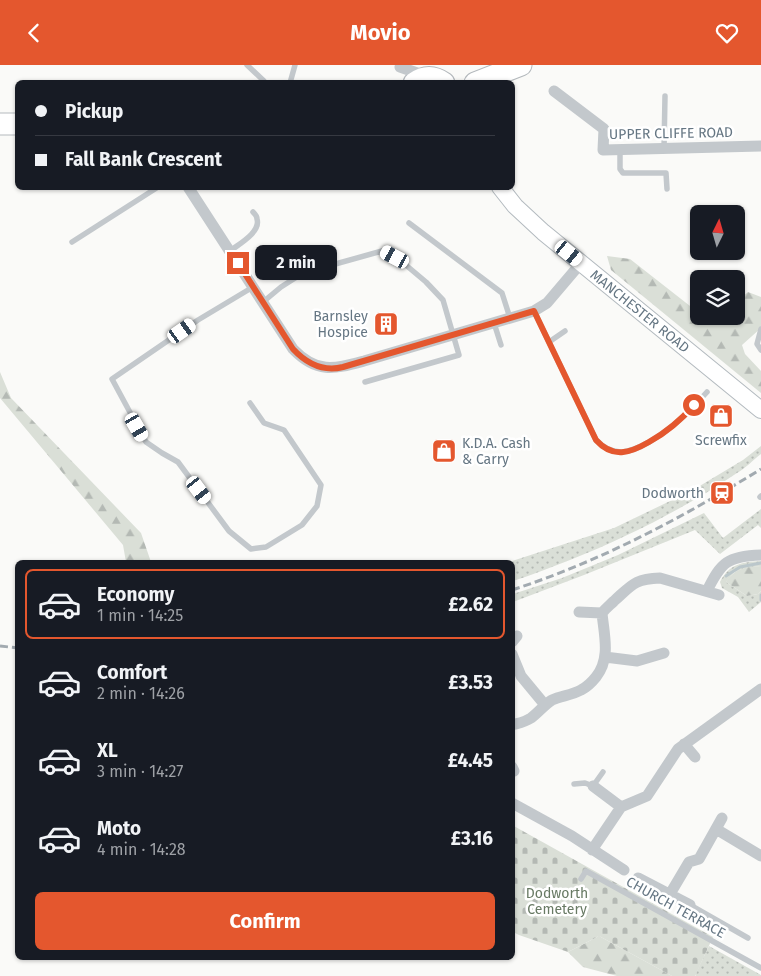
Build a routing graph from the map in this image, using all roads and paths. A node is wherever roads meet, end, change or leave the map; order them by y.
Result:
1 (247, 65) edge
2 (295, 65) edge
3 (521, 65) edge
4 (399, 66) edge
5 (263, 80) edge
6 (291, 80) edge
7 (405, 80) edge
8 (431, 80) edge
9 (480, 80) edge
10 (554, 91) dead end
11 (665, 96) dead end
12 (0, 124) edge
13 (15, 124) edge
14 (761, 146) edge
15 (664, 149) junction
16 (620, 150) junction
17 (666, 189) dead end
18 (153, 190) edge
19 (190, 190) edge
20 (502, 190) edge
21 (253, 212) dead end
22 (409, 223) dead end
23 (72, 242) dead end
24 (230, 251) junction
25 (582, 263) junction
26 (253, 287) junction
27 (263, 302) junction
28 (534, 311) junction
29 (510, 318) junction
30 (494, 323) junction
31 (761, 329) edge
32 (565, 331) dead end
33 (453, 335) junction
34 (549, 342) junction
35 (501, 345) dead end
36 (761, 351) edge
37 (365, 382) dead end
38 (707, 392) dead end
39 (250, 403) dead end
40 (761, 410) edge
41 (761, 555) edge
42 (707, 591) junction
43 (719, 595) dead end
44 (579, 612) dead end
45 (602, 613) junction
46 (664, 653) dead end
47 (605, 657) junction
48 (515, 661) edge
49 (761, 689) edge
50 (545, 705) junction
51 (515, 724) edge
52 (684, 744) junction
53 (695, 757) dead end
54 (603, 772) dead end
55 (574, 784) dead end
56 (593, 786) junction
57 (515, 805) edge
58 (621, 807) junction
59 (722, 819) dead end
60 (716, 829) junction
61 (592, 849) junction
62 (761, 855) edge
63 (624, 869) dead end
64 (638, 878) dead end
65 (582, 879) dead end
66 (670, 895) junction
67 (690, 905) joint
68 (748, 939) dead end
69 (761, 968) edge

1 - 5 lane
2 - 6 lane
3 - 9 highway
4 - 7 street
4 - 8 street
10 - 16 street, UPPER CLIFFE ROAD
11 - 15 lane
12 - 13 highway
14 - 15 street, UPPER CLIFFE ROAD
15 - 16 street, UPPER CLIFFE ROAD
16 - 17 lane
18 - 23 lane
19 - 24 street
20 - 25 main road, MANCHESTER ROAD
21 - 24 lane
22 - 29 lane
24 - 26 street
25 - 28 street
25 - 40 main road, MANCHESTER ROAD
26 - 27 street
26 - 39 lane
27 - 33 street
27 - 33 lane
28 - 29 street
28 - 34 lane
29 - 30 street
30 - 33 street
30 - 35 lane
31 - 36 lane
32 - 34 lane
33 - 37 lane
34 - 38 lane
41 - 42 street
42 - 43 street
42 - 45 street
44 - 45 street
45 - 47 street
46 - 47 street
47 - 50 street
48 - 50 street
49 - 52 street
50 - 51 street
52 - 53 street
52 - 58 street
54 - 56 lane
55 - 56 lane
56 - 58 street
57 - 61 street
58 - 61 street
59 - 60 street
60 - 62 street
60 - 66 street
61 - 63 street
64 - 66 street
65 - 69 lane, CHURCH TERRACE
66 - 67 street
67 - 68 lane

